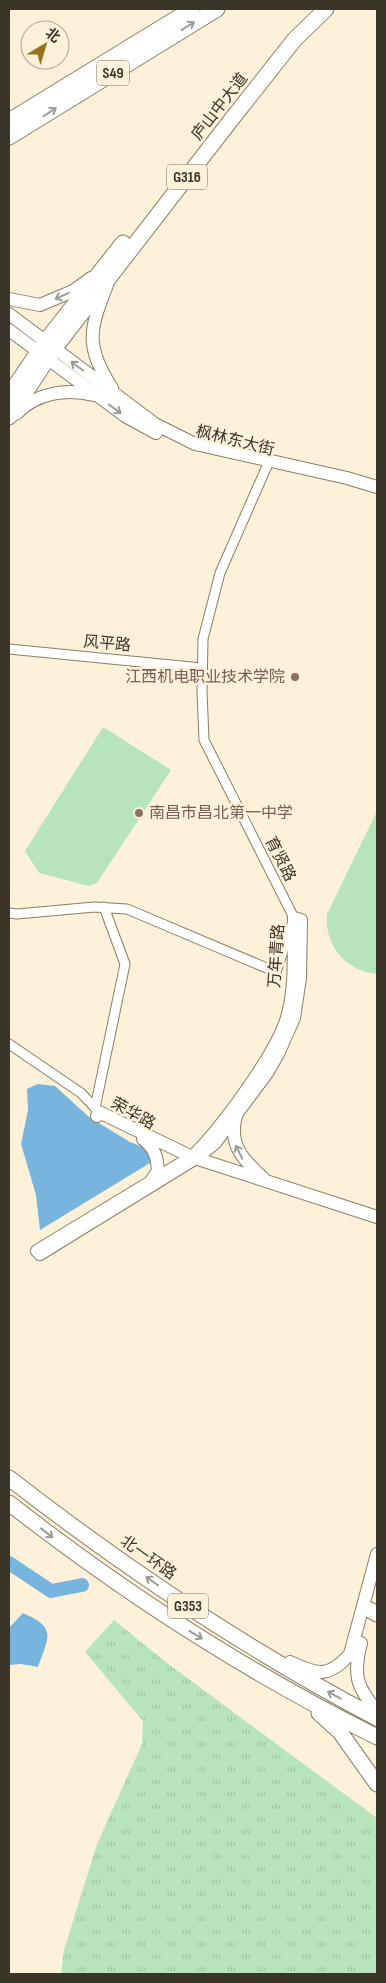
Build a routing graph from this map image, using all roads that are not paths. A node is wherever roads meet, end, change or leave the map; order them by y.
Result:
1 (192, 9) edge
2 (217, 9) edge
3 (312, 9) edge
4 (326, 9) edge
5 (9, 121) edge
6 (9, 138) edge
7 (107, 272) junction
8 (9, 299) edge
9 (9, 314) edge
10 (9, 330) edge
11 (46, 351) junction
12 (9, 395) edge
13 (98, 396) junction
14 (117, 396) junction
15 (9, 417) edge
16 (9, 421) edge
17 (267, 466) junction
18 (377, 487) edge
19 (377, 493) edge
20 (9, 649) edge
21 (202, 668) junction
22 (104, 908) junction
23 (9, 913) edge
24 (294, 918) junction
25 (9, 1044) edge
26 (97, 1110) junction
27 (237, 1113) junction
28 (141, 1137) junction
29 (192, 1159) junction
30 (266, 1181) junction
31 (150, 1183) junction
32 (377, 1217) edge
33 (377, 1222) edge
34 (9, 1478) edge
35 (9, 1503) edge
36 (377, 1554) edge
37 (377, 1582) edge
38 (370, 1610) edge
39 (219, 1628) junction
40 (307, 1702) junction
41 (377, 1710) edge
42 (377, 1718) edge
43 (377, 1737) edge
44 (377, 1784) edge

1 - 5 highway, S49
6 -> 2 highway, S49
3 - 7 highway, 庐山中大道 / G316
4 - 7 highway, 庐山中大道 / G316
7 -> 8 street
7 - 11 highway, 庐山中大道 / G316
7 - 14 street
9 - 11 street
10 - 11 street
11 - 12 highway, G316
11 - 13 street, 枫林东大街
14 -> 11 street, 枫林东大街
11 - 15 highway, G316
13 - 16 street
13 -> 17 street, 枫林东大街
14 - 18 street, 枫林东大街
17 - 19 street, 枫林东大街
17 - 21 street, 育贤路
20 - 21 street, 风平路
21 - 24 street, 育贤路
22 - 23 street
22 - 24 street
22 - 26 street
24 - 27 street, 万年青路
24 - 29 street, 万年青路
25 - 26 street
26 - 28 street, 荣华路
26 - 29 street, 荣华路
27 - 29 street, 万年青路
30 -> 27 street
28 - 29 street, 荣华路
28 - 31 street
29 - 30 street, 荣华路
29 - 31 street, 万年青路
29 - 31 street, 万年青路
29 - 33 street, 荣华路
30 - 32 street, 荣华路
39 -> 34 highway, 北一环路 / G353
35 -> 40 highway, G353
36 - 38 street
37 - 38 street
38 - 39 street
38 - 41 street
42 -> 39 highway, 北一环路 / G353
40 - 43 highway, G353
40 - 44 highway

